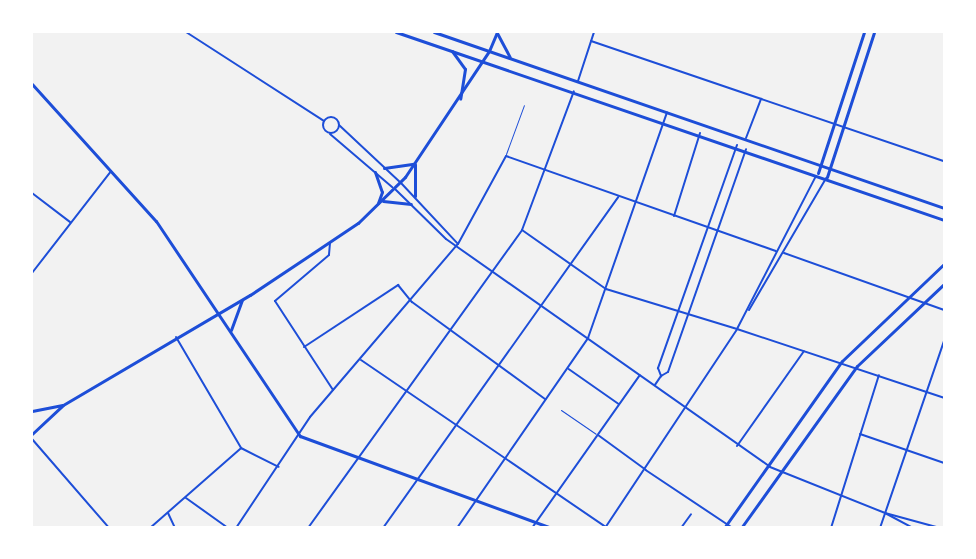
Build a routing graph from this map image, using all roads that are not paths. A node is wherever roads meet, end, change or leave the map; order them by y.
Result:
1 (186, 32) edge
2 (396, 32) edge
3 (434, 32) edge
4 (497, 32) edge
5 (594, 32) edge
6 (864, 32) edge
7 (874, 32) edge
8 (591, 41) junction
9 (451, 50) junction
10 (489, 51) junction
11 (510, 57) junction
12 (484, 61) junction
13 (578, 81) junction
14 (32, 84) edge
15 (574, 91) junction
16 (762, 98) junction
17 (458, 105) junction
18 (524, 105) dead end
19 (667, 112) junction
20 (324, 121) junction
21 (664, 121) junction
22 (834, 122) junction
23 (339, 125) junction
24 (845, 126) junction
25 (330, 134) junction
26 (700, 134) junction
27 (746, 138) junction
28 (737, 145) junction
29 (746, 148) junction
30 (506, 156) junction
31 (945, 161) edge
32 (416, 163) junction
33 (821, 163) junction
34 (831, 167) junction
35 (384, 168) junction
36 (112, 171) junction
37 (549, 171) junction
38 (375, 172) junction
39 (818, 173) junction
40 (827, 177) junction
41 (401, 183) junction
42 (394, 189) junction
43 (32, 193) edge
44 (415, 196) junction
45 (618, 197) junction
46 (382, 202) junction
47 (634, 203) junction
48 (411, 204) junction
49 (376, 207) junction
50 (945, 208) edge
51 (674, 216) junction
52 (945, 220) edge
53 (70, 222) junction
54 (707, 226) junction
55 (522, 230) junction
56 (717, 230) junction
57 (330, 243) junction
58 (458, 244) junction
59 (776, 250) junction
60 (784, 253) junction
61 (945, 264) edge
62 (569, 265) junction
63 (494, 271) junction
64 (32, 273) edge
65 (945, 284) edge
66 (606, 289) junction
67 (908, 297) junction
68 (243, 299) junction
69 (412, 302) junction
70 (924, 302) junction
71 (542, 305) junction
72 (678, 310) junction
73 (945, 310) edge
74 (220, 312) junction
75 (747, 312) junction
76 (688, 313) junction
77 (737, 328) junction
78 (231, 330) junction
79 (451, 331) junction
80 (176, 337) junction
81 (588, 338) junction
82 (945, 340) edge
83 (304, 347) junction
84 (804, 351) junction
85 (361, 360) junction
86 (842, 361) junction
87 (499, 365) junction
88 (857, 366) junction
89 (568, 368) junction
90 (640, 375) junction
91 (661, 375) junction
92 (879, 375) junction
93 (655, 386) junction
94 (333, 390) junction
95 (406, 392) junction
96 (927, 392) junction
97 (945, 398) edge
98 (546, 400) junction
99 (620, 404) junction
100 (63, 405) junction
101 (561, 410) dead end
102 (688, 410) junction
103 (32, 411) edge
104 (456, 425) junction
105 (32, 434) edge
106 (860, 434) junction
107 (598, 435) junction
108 (300, 436) junction
109 (32, 439) edge
110 (738, 446) junction
111 (241, 448) junction
112 (907, 450) junction
113 (357, 460) junction
114 (505, 460) junction
115 (945, 463) edge
116 (279, 467) junction
117 (770, 467) junction
118 (646, 470) junction
119 (782, 474) junction
120 (416, 480) junction
121 (555, 494) junction
122 (186, 498) junction
123 (842, 498) junction
124 (474, 502) junction
125 (168, 513) junction
126 (885, 513) junction
127 (691, 514) dead end
128 (535, 522) junction
129 (605, 527) edge
130 (108, 528) edge
131 (150, 528) edge
132 (175, 528) edge
133 (228, 528) edge
134 (236, 528) edge
135 (308, 528) edge
136 (382, 528) edge
137 (457, 528) edge
138 (532, 528) edge
139 (551, 528) edge
140 (681, 528) edge
141 (724, 528) edge
142 (734, 528) edge
143 (741, 528) edge
144 (831, 528) edge
145 (880, 528) edge
146 (913, 528) edge
147 (940, 528) edge

1 - 20 street
2 - 9 main road
3 - 10 main road
4 - 10 main road
4 - 11 main road
5 - 8 street
6 - 22 main road
7 - 24 main road
8 - 13 street
8 - 16 street
9 - 12 main road
9 - 17 main road
10 - 11 main road
10 - 12 main road
11 - 13 main road
12 - 15 main road
12 - 17 main road
13 - 19 main road
14 - 36 main road
15 - 21 main road
15 - 37 street
16 - 22 street
16 - 27 street
17 - 32 main road
18 - 30 lane
19 - 21 street
19 - 27 main road
20 - 23 street
20 - 25 street
21 - 26 main road
21 - 47 street
22 - 24 street
22 - 33 main road
23 - 25 street
23 - 35 street
24 - 31 street
24 - 34 main road
25 - 38 street
26 - 28 main road
26 - 51 street
27 - 33 main road
28 - 29 main road
28 - 54 street
29 - 39 main road
29 - 56 street
30 - 37 street
30 - 58 street
32 - 35 main road
32 - 41 main road
32 - 44 main road
33 - 34 main road
33 - 39 main road
34 - 40 main road
34 - 50 main road
35 - 41 street
36 - 53 street
36 - 74 main road
37 - 45 street
37 - 55 street
38 - 42 street
38 - 49 main road
39 - 40 main road
39 - 59 street
40 - 52 main road
40 - 60 street
41 - 42 main road
41 - 44 street
42 - 46 main road
42 - 48 street
43 - 53 street
44 - 58 street
45 - 47 street
45 - 62 street
46 - 48 main road
46 - 49 main road
47 - 51 street
47 - 66 street
48 - 58 street
49 - 57 main road
51 - 54 street
53 - 64 street
54 - 56 street
54 - 72 street
55 - 62 street
55 - 63 street
56 - 59 street
56 - 76 street
57 - 68 main road
57 - 83 street
58 - 63 street
58 - 69 street
59 - 75 street
60 - 67 street
60 - 75 street
61 - 67 main road
62 - 66 street
62 - 71 street
63 - 71 street
63 - 79 street
65 - 70 main road
66 - 72 street
66 - 81 street
67 - 70 street
67 - 86 main road
68 - 74 main road
68 - 78 main road
69 - 79 street
69 - 83 street
69 - 85 street
70 - 73 street
70 - 88 main road
71 - 81 street
71 - 87 street
72 - 76 street
72 - 91 street
74 - 78 main road
74 - 80 main road
75 - 77 street
76 - 77 street
76 - 91 street
77 - 84 street
77 - 102 street
78 - 108 main road
79 - 87 street
79 - 95 street
80 - 100 main road
80 - 111 street
81 - 89 street
81 - 90 street
82 - 96 street
83 - 94 street
84 - 86 street
84 - 110 street
85 - 94 street
85 - 95 street
86 - 88 street
86 - 117 main road
87 - 98 street
87 - 104 street
88 - 92 street
88 - 119 main road
89 - 98 street
89 - 99 street
90 - 93 street
90 - 99 street
91 - 93 street
92 - 96 street
92 - 106 street
93 - 102 street
94 - 108 street
95 - 104 street
95 - 113 street
96 - 97 street
96 - 112 street
98 - 114 street
99 - 107 street
100 - 103 main road
100 - 105 main road
101 - 107 lane
102 - 110 street
102 - 118 street
104 - 114 street
104 - 120 street
106 - 112 street
106 - 123 street
107 - 118 street
107 - 121 street
108 - 113 main road
108 - 116 street
109 - 130 street
110 - 117 street
111 - 116 street
111 - 122 street
112 - 115 street
112 - 126 street
113 - 120 main road
113 - 135 street
114 - 121 street
114 - 124 street
116 - 134 street
117 - 119 street
117 - 141 main road
118 - 129 street
118 - 142 street
119 - 123 street
119 - 143 main road
120 - 124 main road
120 - 136 street
121 - 128 street
121 - 129 street
122 - 125 street
122 - 133 street
123 - 126 street
123 - 144 street
124 - 128 main road
124 - 137 street
125 - 131 street
125 - 132 street
126 - 145 street
126 - 146 street
126 - 147 street
127 - 140 street
128 - 138 street
128 - 139 main road

